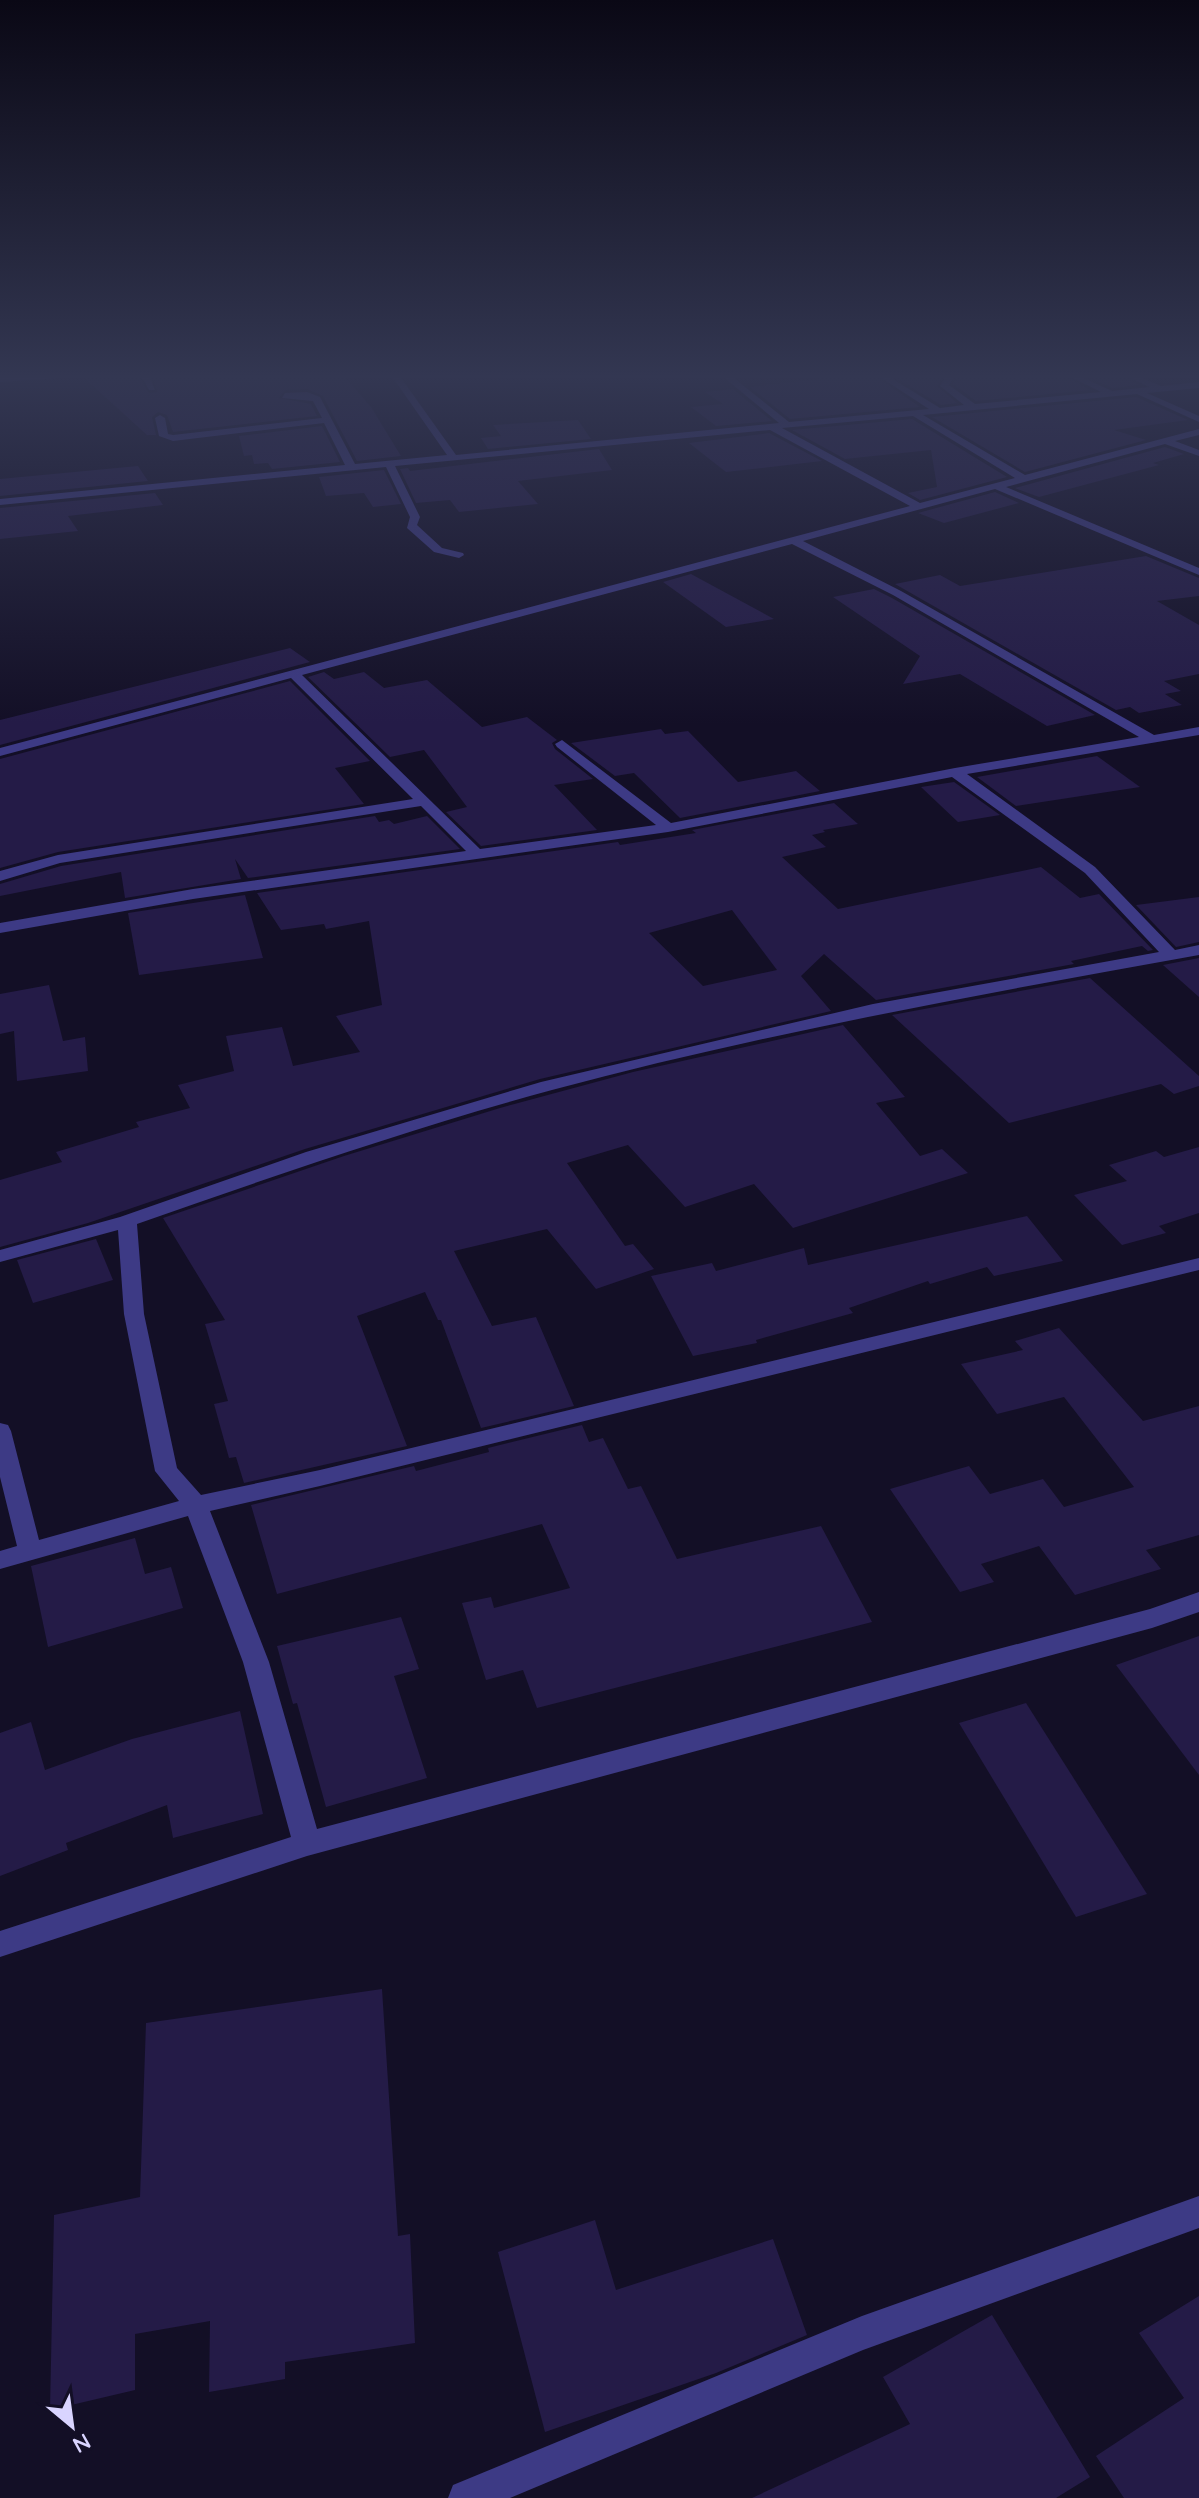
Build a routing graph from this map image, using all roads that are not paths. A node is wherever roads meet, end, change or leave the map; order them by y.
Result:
1 (111, 492) edge
2 (403, 492) edge
3 (891, 492) edge
4 (980, 492) edge
5 (1009, 492) edge
6 (0, 502) edge
7 (919, 507) junction
8 (793, 540) junction
9 (459, 555) dead end
10 (1199, 572) edge
11 (295, 675) junction
12 (1199, 731) edge
13 (1152, 739) junction
14 (562, 744) dead end
15 (0, 754) edge
16 (955, 772) junction
17 (422, 802) junction
18 (668, 828) junction
19 (477, 854) junction
20 (0, 876) edge
21 (0, 928) edge
22 (1199, 950) edge
23 (1171, 955) junction
24 (127, 1221) junction
25 (0, 1256) edge
26 (1199, 1264) edge
27 (0, 1431) edge
28 (196, 1505) junction
29 (30, 1551) junction
30 (0, 1560) edge
31 (1199, 1602) edge
32 (303, 1826) junction
33 (0, 1944) edge
34 (1199, 2212) edge
35 (466, 2498) edge

1 - 6 street
2 - 9 street
3 - 7 street
4 - 7 street
5 - 10 street
7 - 8 street
8 - 11 street
8 - 13 street
11 - 15 street
11 - 17 street
12 - 13 street
13 - 16 street
14 - 18 street
16 - 18 street
16 - 23 street
17 - 19 street
17 - 20 street
18 - 19 street
19 - 21 street
22 - 23 street
23 - 24 street
24 - 25 street
24 - 28 street
26 - 28 street
27 - 29 street
28 - 29 street
28 - 32 street
29 - 30 street
31 - 32 street
32 - 33 street
34 - 35 street

